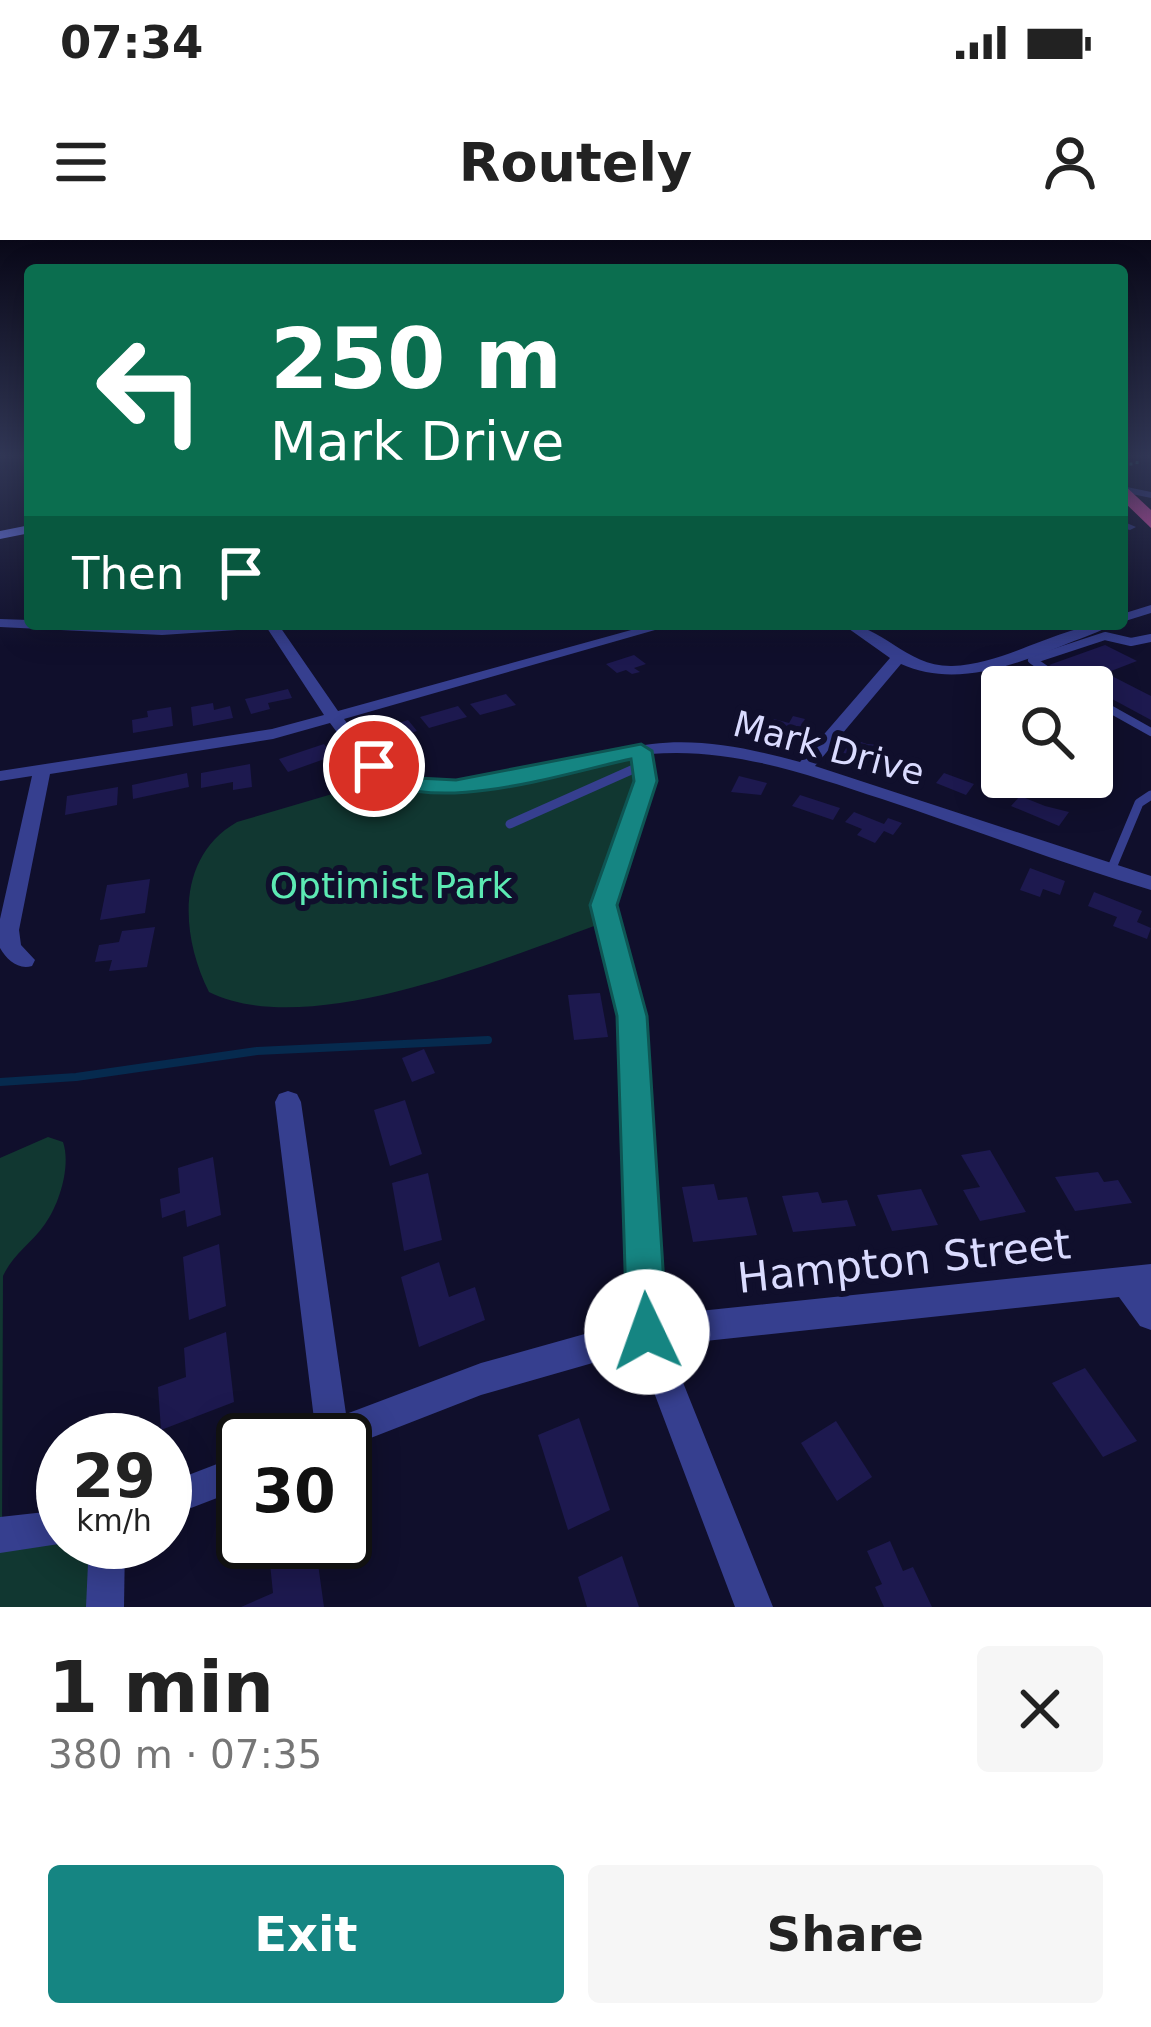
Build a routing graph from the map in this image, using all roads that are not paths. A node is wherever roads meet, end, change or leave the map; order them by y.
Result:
1 (142, 630) edge
2 (178, 630) edge
3 (275, 630) edge
4 (647, 630) edge
5 (858, 630) edge
6 (1091, 630) edge
7 (1151, 638) edge
8 (899, 657) junction
9 (1026, 657) junction
10 (1040, 666) edge
11 (1113, 711) edge
12 (336, 716) junction
13 (1151, 732) edge
14 (643, 757) junction
15 (804, 768) junction
16 (42, 770) junction
17 (0, 776) edge
18 (1151, 795) edge
19 (1134, 814) junction
20 (1151, 820) edge
21 (510, 824) dead end
22 (1111, 870) junction
23 (1151, 884) edge
24 (24, 960) dead end
25 (288, 1102) dead end
26 (1139, 1282) edge
27 (1151, 1315) edge
28 (647, 1332) junction
29 (325, 1413) edge
30 (372, 1421) edge
31 (36, 1531) edge
32 (0, 1535) edge
33 (106, 1569) edge
34 (105, 1607) edge
35 (754, 1607) edge

1 - 2 street
3 - 12 street, Mark Drive
4 - 12 street
5 - 8 street
6 - 9 street
7 - 9 lane
8 - 9 street
8 - 15 street
9 - 10 lane
11 - 13 lane
12 - 14 street, Mark Drive
12 - 16 street
14 - 15 street, Mark Drive
14 - 21 lane
14 - 28 street
15 - 22 street, Mark Drive
16 - 17 street
16 - 24 street
18 - 19 lane
19 - 20 lane
19 - 22 lane
22 - 23 street, Mark Drive
25 - 29 street
26 - 27 street
26 - 28 street, Hampton Street
28 - 30 street, Hampton Street
28 - 35 street
31 - 32 street
33 - 34 street

